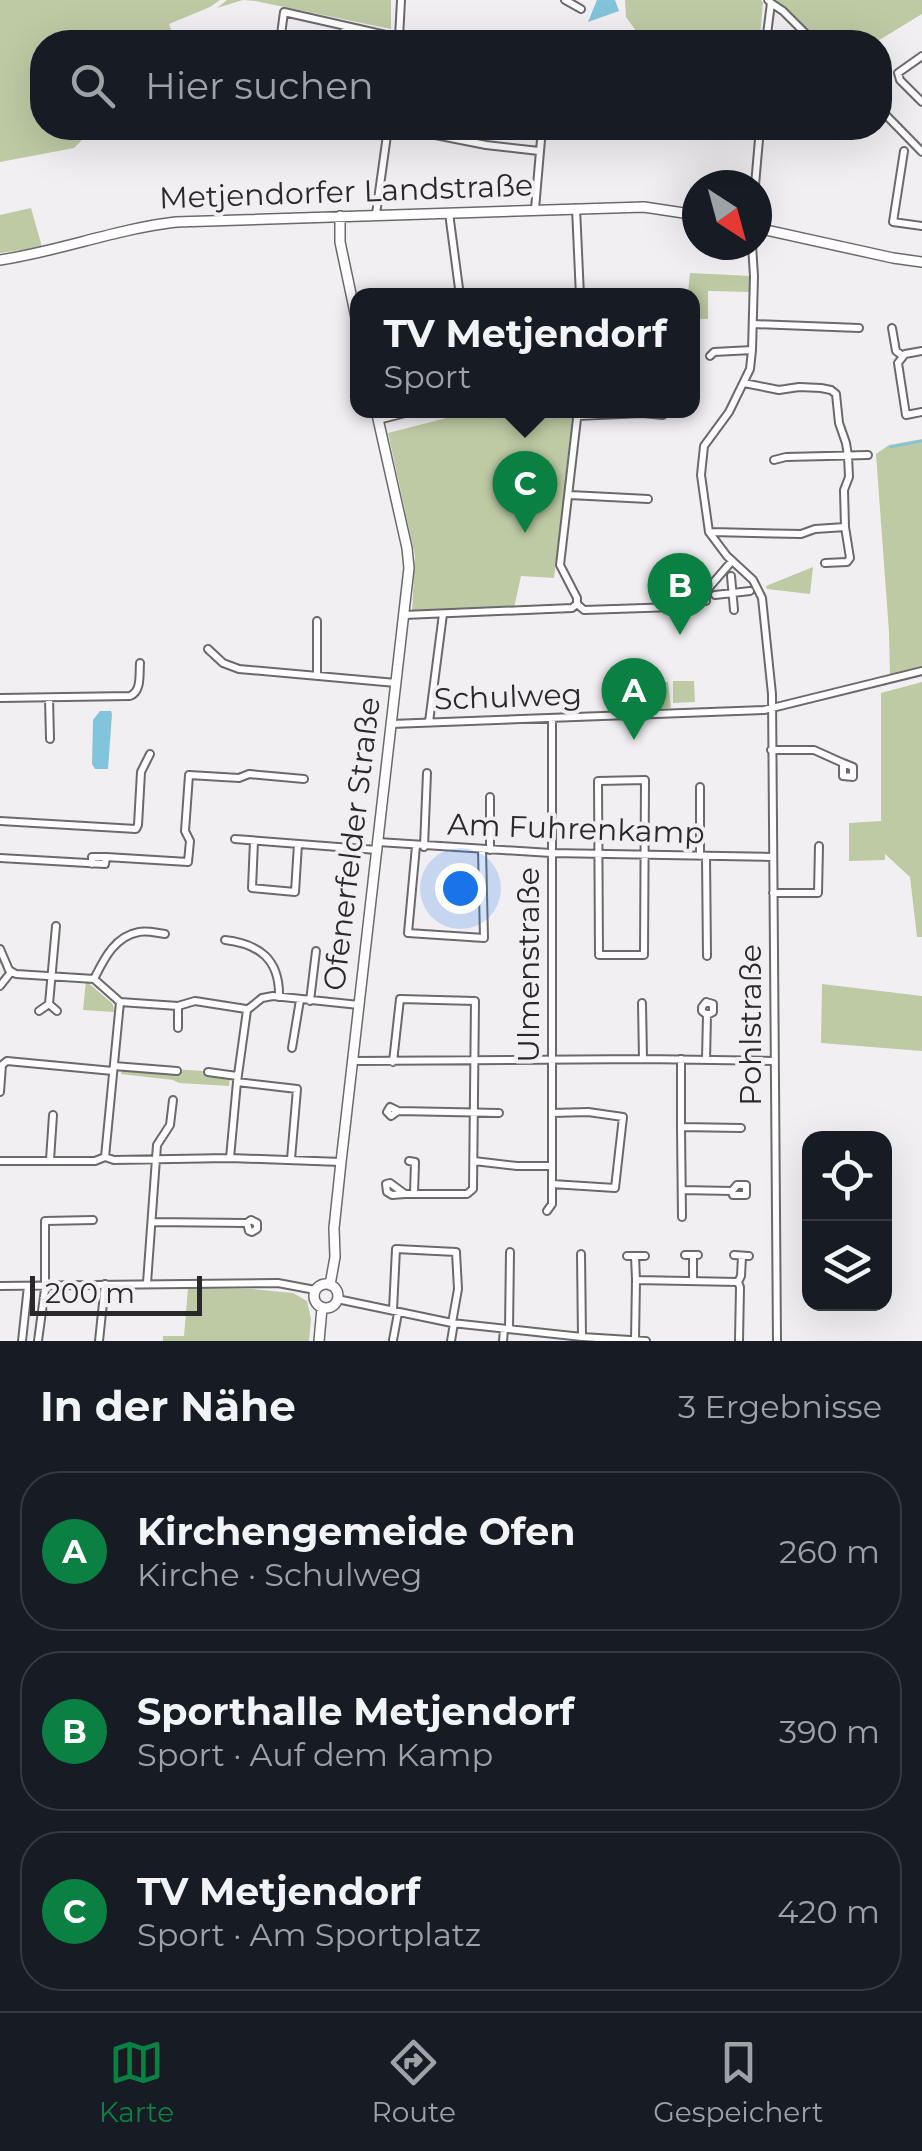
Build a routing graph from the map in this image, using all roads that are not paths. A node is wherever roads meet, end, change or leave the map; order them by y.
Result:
1 (402, 0) edge
2 (565, 0) edge
3 (770, 2) edge
4 (581, 10) dead end
5 (345, 27) junction
6 (282, 30) edge
7 (344, 30) edge
8 (357, 30) edge
9 (400, 30) edge
10 (767, 30) edge
11 (802, 30) edge
12 (922, 56) edge
13 (922, 102) edge
14 (892, 121) edge
15 (386, 140) edge
16 (457, 140) edge
17 (540, 140) edge
18 (759, 140) edge
19 (539, 151) junction
20 (904, 151) dead end
21 (922, 152) edge
22 (756, 170) edge
23 (576, 208) junction
24 (535, 209) junction
25 (449, 212) junction
26 (682, 212) edge
27 (376, 214) junction
28 (335, 216) junction
29 (922, 226) edge
30 (772, 231) edge
31 (0, 260) edge
32 (753, 260) edge
33 (922, 262) edge
34 (459, 288) edge
35 (580, 288) edge
36 (350, 290) edge
37 (753, 324) junction
38 (859, 328) dead end
39 (892, 328) dead end
40 (752, 350) junction
41 (922, 351) edge
42 (710, 356) dead end
43 (903, 356) junction
44 (744, 383) junction
45 (922, 412) edge
46 (378, 418) edge
47 (578, 418) edge
48 (868, 455) dead end
49 (848, 456) junction
50 (774, 460) dead end
51 (570, 495) junction
52 (648, 499) dead end
53 (845, 527) junction
54 (710, 532) junction
55 (732, 561) junction
56 (826, 563) dead end
57 (731, 576) dead end
58 (750, 591) dead end
59 (732, 593) junction
60 (716, 595) dead end
61 (677, 597) dead end
62 (577, 604) junction
63 (675, 607) dead end
64 (734, 610) dead end
65 (443, 614) junction
66 (403, 615) junction
67 (318, 621) dead end
68 (208, 649) dead end
69 (140, 663) dead end
70 (922, 671) edge
71 (317, 676) junction
72 (396, 683) junction
73 (0, 698) edge
74 (49, 698) junction
75 (771, 708) junction
76 (552, 718) junction
77 (429, 722) junction
78 (391, 724) junction
79 (50, 739) dead end
80 (771, 750) junction
81 (150, 754) dead end
82 (843, 763) dead end
83 (427, 773) dead end
84 (304, 779) dead end
85 (700, 786) dead end
86 (490, 797) dead end
87 (0, 821) edge
88 (235, 838) dead end
89 (254, 840) junction
90 (298, 844) junction
91 (377, 846) junction
92 (420, 846) junction
93 (819, 846) dead end
94 (486, 850) junction
95 (551, 853) junction
96 (599, 854) junction
97 (644, 854) junction
98 (703, 856) junction
99 (772, 857) junction
100 (0, 858) edge
101 (772, 893) junction
102 (56, 926) dead end
103 (164, 934) dead end
104 (225, 940) dead end
105 (0, 949) edge
106 (316, 951) dead end
107 (707, 956) dead end
108 (12, 972) junction
109 (52, 976) junction
110 (94, 979) junction
111 (0, 986) edge
112 (280, 997) junction
113 (300, 1000) junction
114 (310, 1001) junction
115 (120, 1002) junction
116 (642, 1003) dead end
117 (48, 1004) junction
118 (359, 1005) junction
119 (178, 1006) junction
120 (246, 1010) junction
121 (39, 1011) dead end
122 (57, 1011) dead end
123 (708, 1015) dead end
124 (178, 1028) dead end
125 (292, 1048) dead end
126 (551, 1059) junction
127 (643, 1059) junction
128 (681, 1059) junction
129 (706, 1060) junction
130 (773, 1061) junction
131 (353, 1062) junction
132 (393, 1062) junction
133 (474, 1062) junction
134 (114, 1068) junction
135 (177, 1072) dead end
136 (208, 1072) dead end
137 (237, 1079) junction
138 (0, 1092) edge
139 (173, 1100) dead end
140 (398, 1111) dead end
141 (499, 1113) dead end
142 (552, 1113) junction
143 (474, 1114) junction
144 (53, 1115) dead end
145 (681, 1128) junction
146 (741, 1128) dead end
147 (105, 1157) junction
148 (230, 1158) junction
149 (156, 1159) junction
150 (291, 1159) junction
151 (50, 1160) junction
152 (0, 1161) edge
153 (409, 1161) dead end
154 (474, 1161) junction
155 (341, 1162) junction
156 (552, 1166) junction
157 (552, 1184) junction
158 (682, 1190) junction
159 (732, 1191) dead end
160 (405, 1194) dead end
161 (414, 1194) junction
162 (548, 1211) dead end
163 (682, 1217) dead end
164 (94, 1220) dead end
165 (152, 1222) junction
166 (247, 1223) dead end
167 (510, 1252) dead end
168 (582, 1254) dead end
169 (692, 1255) dead end
170 (645, 1256) dead end
171 (741, 1256) dead end
172 (636, 1280) junction
173 (692, 1280) junction
174 (738, 1282) junction
175 (146, 1283) junction
176 (105, 1284) junction
177 (45, 1285) junction
178 (330, 1285) junction
179 (0, 1286) edge
180 (28, 1286) junction
181 (315, 1290) junction
182 (337, 1299) junction
183 (322, 1308) junction
184 (396, 1312) junction
185 (453, 1323) junction
186 (506, 1329) junction
187 (580, 1338) edge
188 (393, 1340) edge
189 (22, 1341) edge
190 (38, 1341) edge
191 (99, 1341) edge
192 (320, 1341) edge
193 (450, 1341) edge
194 (503, 1341) edge
195 (635, 1341) edge
196 (646, 1341) edge
197 (739, 1341) edge
198 (777, 1341) edge

1 - 9 street
2 - 4 street
3 - 10 street
3 - 11 street
5 - 6 street
5 - 7 street
5 - 8 street
12 - 13 street
14 - 21 street
15 - 27 street
16 - 19 street
17 - 19 street
18 - 22 street
19 - 24 street
20 - 29 street
23 - 24 street, Metjendorfer Landstraße
23 - 26 street, Metjendorfer Landstraße
23 - 35 street
24 - 25 street, Metjendorfer Landstraße
25 - 27 street, Metjendorfer Landstraße
25 - 34 street
27 - 28 street, Metjendorfer Landstraße
28 - 31 street, Metjendorfer Landstraße
28 - 36 street
30 - 33 street
32 - 37 street
37 - 38 street
37 - 40 street
39 - 43 street
40 - 42 street
40 - 44 street
41 - 43 street
43 - 45 street
44 - 49 street
44 - 54 street
46 - 66 street, Ofenerfelder Straße
47 - 51 street
48 - 49 street
49 - 50 street
49 - 53 street
51 - 52 street
51 - 62 street
53 - 54 street
53 - 56 street
54 - 55 street, Pohlstraße
55 - 61 street
55 - 75 street, Pohlstraße
57 - 59 street
58 - 59 street
59 - 60 street
59 - 64 street
62 - 63 street
62 - 65 street
65 - 66 street
65 - 77 street
66 - 72 street, Ofenerfelder Straße
67 - 71 street
68 - 71 street
69 - 74 street
70 - 75 street, Schulweg
71 - 72 street
72 - 78 street, Ofenerfelder Straße
73 - 74 street
74 - 79 street
75 - 76 street, Schulweg
75 - 80 street, Pohlstraße
76 - 77 street, Schulweg
76 - 95 street, Ulmenstraße
77 - 78 street, Schulweg
78 - 91 street, Ofenerfelder Straße
80 - 82 street
80 - 99 street, Pohlstraße
81 - 87 street
83 - 92 street
84 - 100 street
85 - 98 street
86 - 94 street
88 - 89 street, Am Fuhrenkamp
89 - 90 street, Am Fuhrenkamp
89 - 90 street
90 - 91 street, Am Fuhrenkamp
91 - 92 street, Am Fuhrenkamp
91 - 118 street, Ofenerfelder Straße
92 - 94 street, Am Fuhrenkamp
92 - 94 street
93 - 101 street
94 - 95 street, Am Fuhrenkamp
95 - 96 street, Am Fuhrenkamp
95 - 126 street, Ulmenstraße
96 - 97 street, Am Fuhrenkamp
96 - 97 street
96 - 97 street
97 - 98 street, Am Fuhrenkamp
98 - 99 street, Am Fuhrenkamp
98 - 107 street
99 - 101 street, Pohlstraße
101 - 130 street, Pohlstraße
102 - 109 street
103 - 110 street
104 - 112 street
105 - 108 street
106 - 114 street
108 - 109 street
108 - 111 street
109 - 110 street
109 - 117 street
110 - 115 street
112 - 113 street
112 - 120 street
113 - 114 street
113 - 125 street
114 - 118 street
115 - 119 street
115 - 134 street
116 - 127 street
117 - 121 street
117 - 122 street
118 - 131 street, Ofenerfelder Straße
119 - 120 street
119 - 124 street
120 - 137 street
123 - 129 street
126 - 127 street
126 - 133 street
126 - 142 street, Ulmenstraße
127 - 128 street
128 - 129 street
128 - 145 street
129 - 130 street
130 - 198 street, Pohlstraße
131 - 132 street
131 - 155 street, Ofenerfelder Straße
132 - 133 street
132 - 133 street
133 - 143 street
134 - 135 street
134 - 138 street
134 - 147 street
136 - 137 street
137 - 148 street
137 - 150 street
139 - 149 street
140 - 143 street
141 - 143 street
142 - 156 street, Ulmenstraße
142 - 157 street
143 - 154 street
144 - 151 street
145 - 146 street
145 - 158 street
147 - 149 street
147 - 151 street
148 - 149 street
148 - 150 street
149 - 165 street
150 - 155 street
151 - 152 street
153 - 161 street
154 - 156 street
154 - 161 street
155 - 178 street, Ofenerfelder Straße
156 - 157 street, Ulmenstraße
157 - 162 street, Ulmenstraße
158 - 159 street
158 - 163 street
160 - 161 street
164 - 177 street
165 - 166 street
165 - 175 street
167 - 186 street
168 - 187 street
169 - 173 street
170 - 172 street
171 - 174 street
172 - 173 street
172 - 195 street
173 - 174 street
174 - 197 street
175 - 176 street
175 - 181 street
176 - 177 street
176 - 191 street
177 - 180 street
177 - 190 street
178 - 181 street
178 - 182 street
179 - 180 street
180 - 189 street
181 - 183 street
182 - 183 street
182 - 184 street
183 - 192 street
184 - 185 street
184 - 185 street
184 - 188 street
185 - 186 street
185 - 193 street
186 - 187 street
186 - 194 street
187 - 195 street
195 - 196 street

